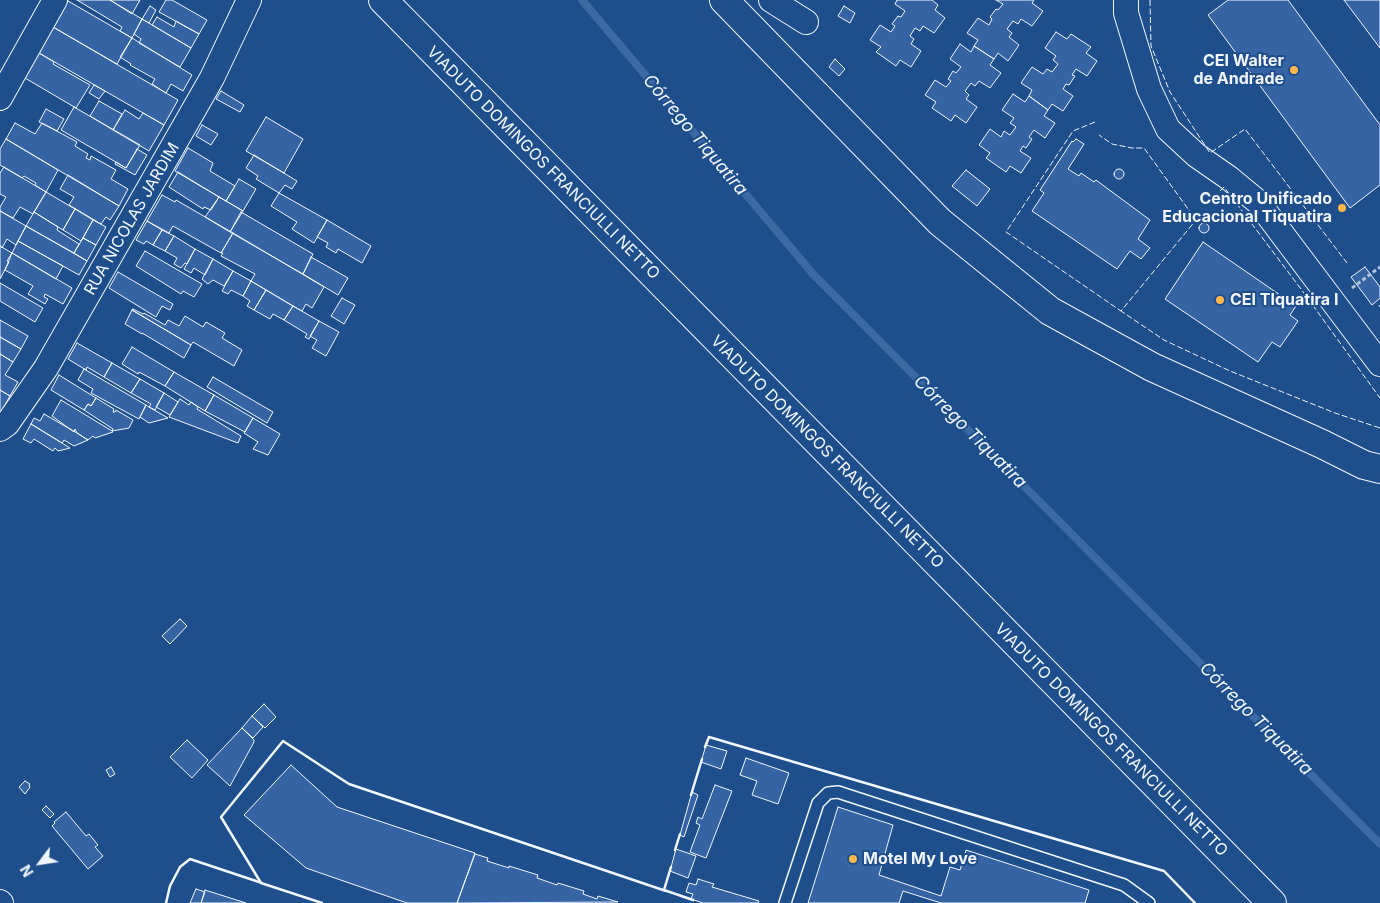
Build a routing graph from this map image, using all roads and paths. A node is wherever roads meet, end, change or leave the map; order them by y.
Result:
1 (55, 0) edge
2 (249, 0) edge
3 (383, 0) edge
4 (724, 0) edge
5 (771, 0) edge
6 (1121, 4) edge
7 (806, 22) dead end
8 (0, 98) edge
9 (1380, 267) edge
10 (1333, 302) junction
11 (1380, 364) edge
12 (0, 429) edge
13 (1322, 444) junction
14 (1380, 452) edge
15 (1380, 469) edge
16 (785, 903) edge
17 (1149, 903) edge
18 (1272, 903) edge

1 - 8 street
2 - 12 street, RUA NICOLAS JARDIM
3 - 18 main road, VIADUTO DOMINGOS FRANCIULLI NETTO
4 - 13 main road
5 - 7 street
6 - 10 street
9 - 10 path
10 - 11 street
13 - 14 main road
13 - 15 main road
16 - 17 lane

